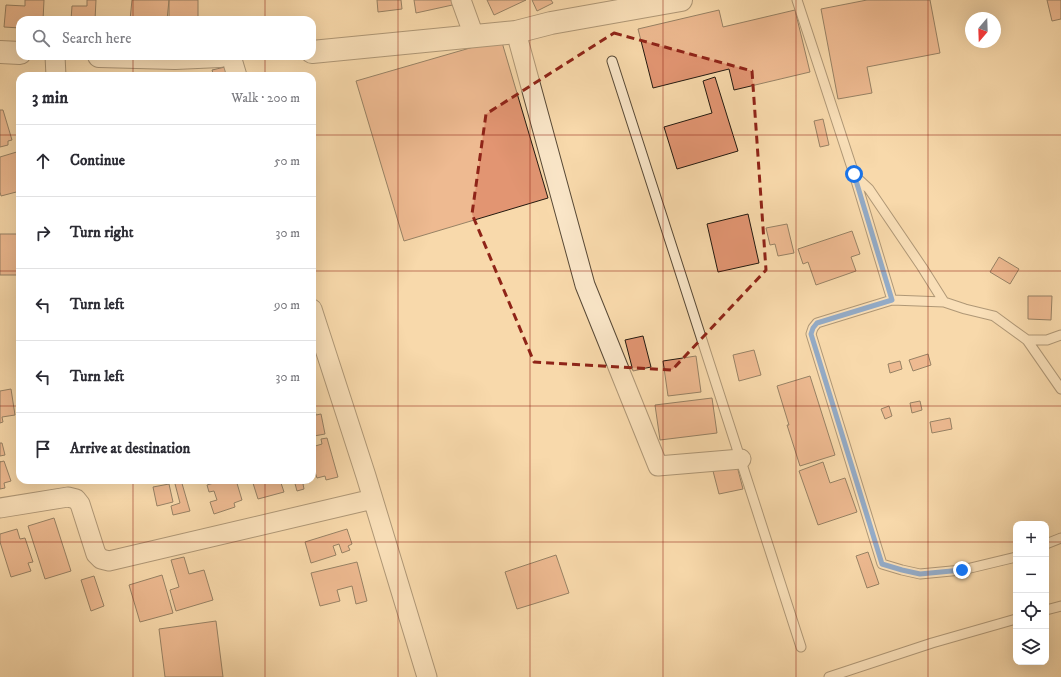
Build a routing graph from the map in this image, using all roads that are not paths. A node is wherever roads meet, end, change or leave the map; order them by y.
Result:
1 (461, 0) edge
2 (681, 0) edge
3 (797, 0) edge
4 (516, 32) junction
5 (474, 36) junction
6 (0, 52) edge
7 (316, 52) edge
8 (16, 53) edge
9 (55, 60) edge
10 (232, 60) edge
11 (612, 61) dead end
12 (56, 72) edge
13 (236, 72) edge
14 (854, 174) junction
15 (892, 300) junction
16 (944, 302) junction
17 (316, 334) edge
18 (1061, 334) edge
19 (1027, 340) junction
20 (320, 358) edge
21 (1061, 389) edge
22 (741, 458) junction
23 (372, 499) junction
24 (0, 508) edge
25 (1061, 538) edge
26 (1049, 543) edge
27 (1013, 558) edge
28 (1061, 606) edge
29 (1049, 609) edge
30 (1013, 620) edge
31 (802, 647) dead end
32 (427, 677) edge
33 (829, 677) edge

1 - 5 street
2 - 4 street
3 - 14 lane
4 - 5 street
4 - 22 street
5 - 7 street
6 - 8 street
9 - 12 street
10 - 13 street
11 - 22 lane
14 - 15 lane
14 - 16 lane
15 - 16 lane
15 - 27 lane
16 - 19 lane
17 - 20 street
18 - 19 lane
19 - 21 lane
20 - 23 street
22 - 31 lane
23 - 24 street
23 - 32 street
25 - 26 lane
28 - 29 lane
30 - 33 lane

